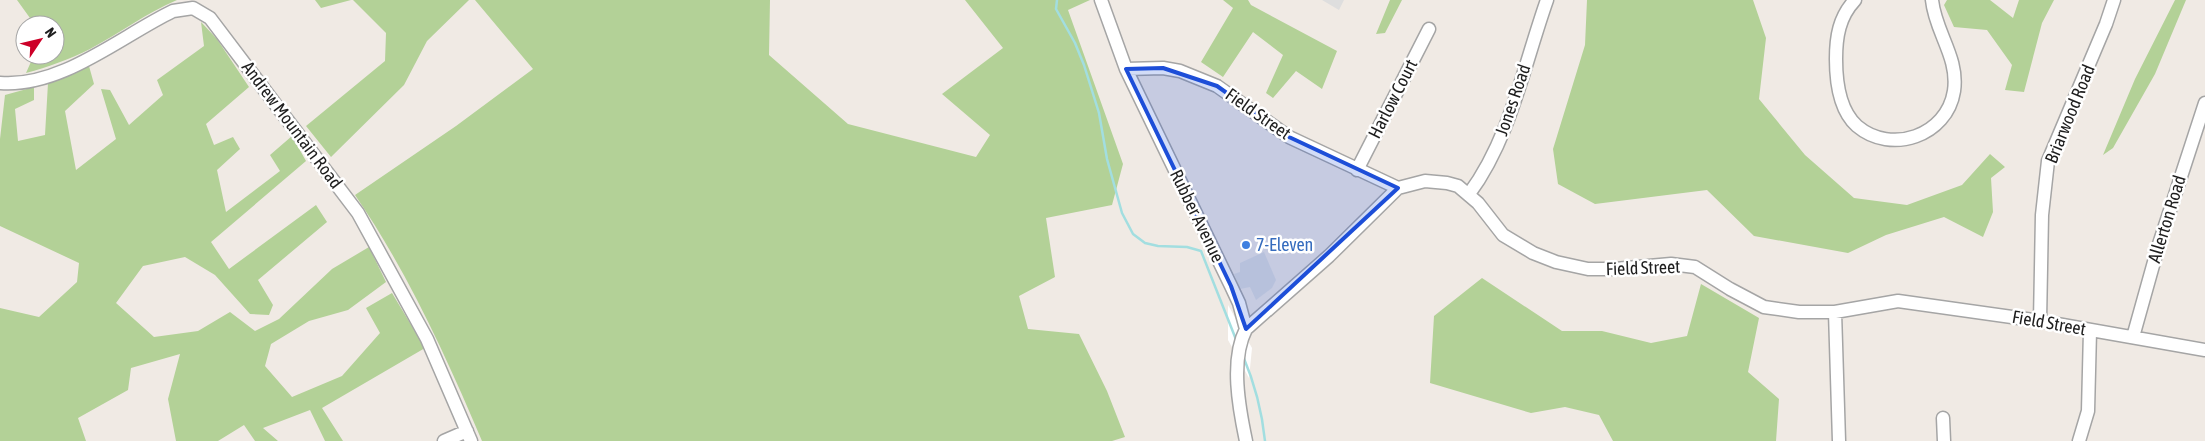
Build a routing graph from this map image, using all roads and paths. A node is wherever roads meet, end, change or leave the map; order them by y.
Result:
1 (1101, 0) edge
2 (1547, 0) edge
3 (1856, 0) edge
4 (1932, 0) edge
5 (2114, 0) edge
6 (1429, 29) dead end
7 (1126, 69) junction
8 (0, 83) edge
9 (2205, 103) edge
10 (1357, 170) junction
11 (1398, 188) junction
12 (1469, 194) junction
13 (1835, 312) junction
14 (2040, 321) junction
15 (1245, 331) junction
16 (2090, 331) junction
17 (2133, 337) junction
18 (2205, 350) edge
19 (1943, 418) dead end
20 (469, 436) edge
21 (444, 441) edge
22 (1246, 441) edge
23 (1839, 441) edge
24 (1944, 441) edge
25 (2079, 441) edge

1 - 7 street, Rubber Avenue
2 - 12 street, Jones Road
3 - 4 street
5 - 14 street, Briarwood Road
6 - 10 street, Harlow Court
7 - 10 street, Field Street
7 - 15 street, Rubber Avenue
8 - 20 street, Andrew Mountain Road
9 - 17 street, Allerton Road
10 - 11 street, Field Street
11 - 12 street, Field Street
11 - 15 street
12 - 13 street, Field Street
13 - 14 street, Field Street
13 - 23 street
14 - 16 street, Field Street
15 - 22 street, Rubber Avenue
16 - 17 street, Field Street
16 - 25 street
17 - 18 street, Field Street
19 - 24 street
20 - 21 street

